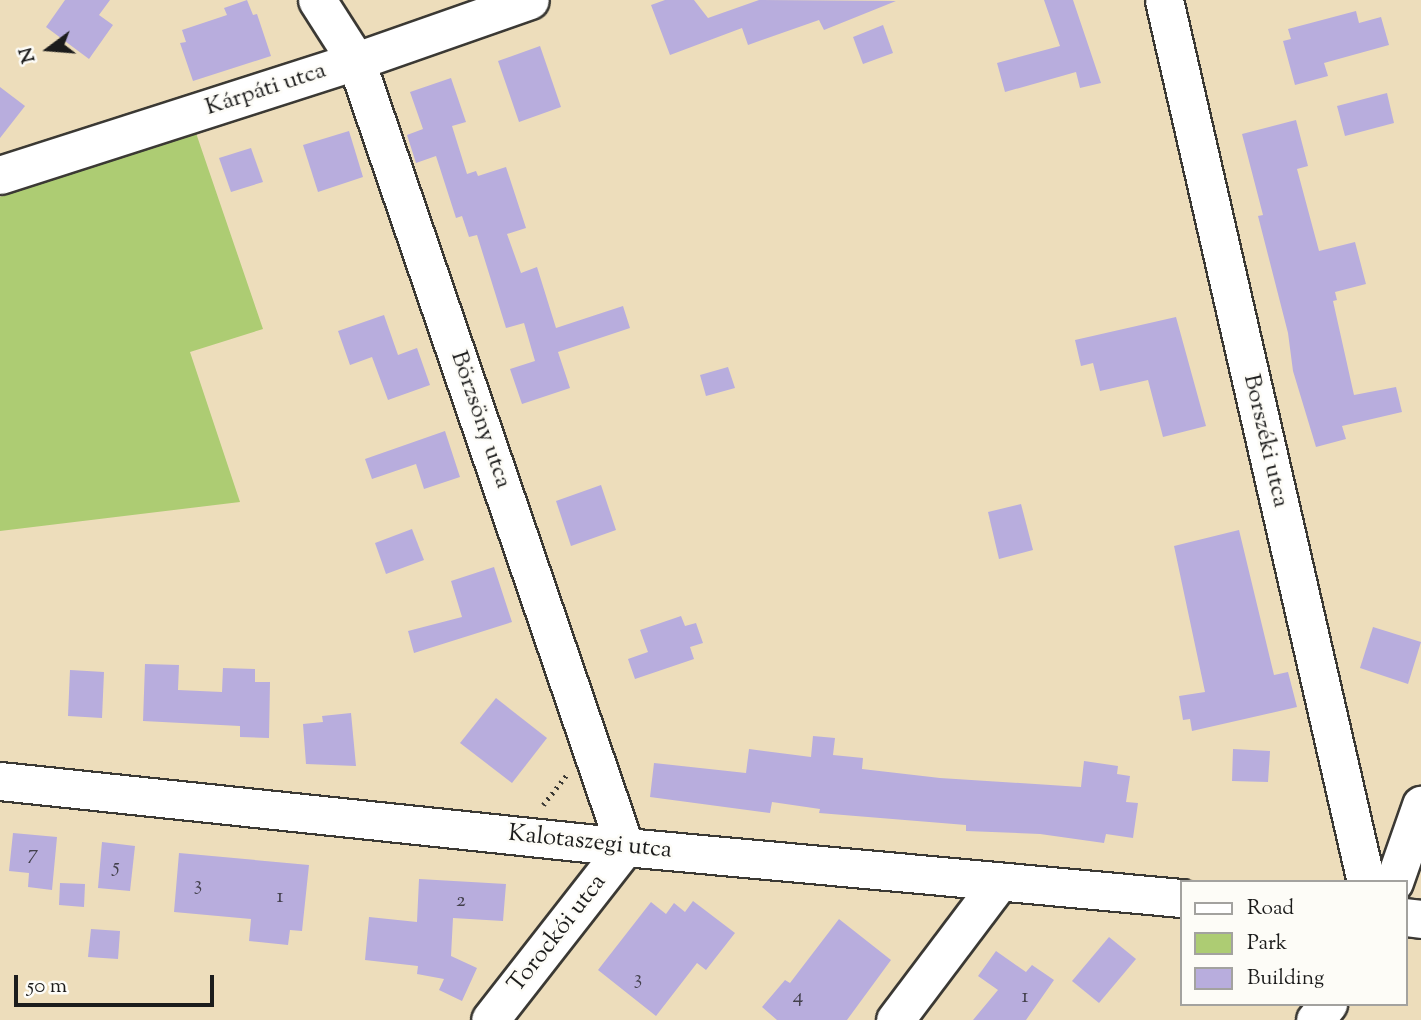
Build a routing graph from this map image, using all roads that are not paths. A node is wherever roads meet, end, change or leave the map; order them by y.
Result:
1 (317, 0) edge
2 (530, 0) edge
3 (1164, 0) edge
4 (356, 61) junction
5 (0, 175) edge
6 (0, 781) edge
7 (1421, 805) edge
8 (625, 847) junction
9 (1366, 880) edge
10 (1395, 880) edge
11 (999, 882) junction
12 (1180, 898) edge
13 (1326, 1006) edge
14 (490, 1020) edge
15 (895, 1020) edge
16 (1315, 1020) edge

1 - 4 street, Börzsöny utca
2 - 4 street, Kárpáti utca
3 - 9 street, Borszéki utca
4 - 5 street, Kárpáti utca
4 - 8 street, Börzsöny utca
6 - 8 street, Kalotaszegi utca
7 - 10 street
8 - 11 street, Kalotaszegi utca
8 - 14 street, Torockói utca
11 - 12 street, Kalotaszegi utca
11 - 15 street
13 - 16 street

